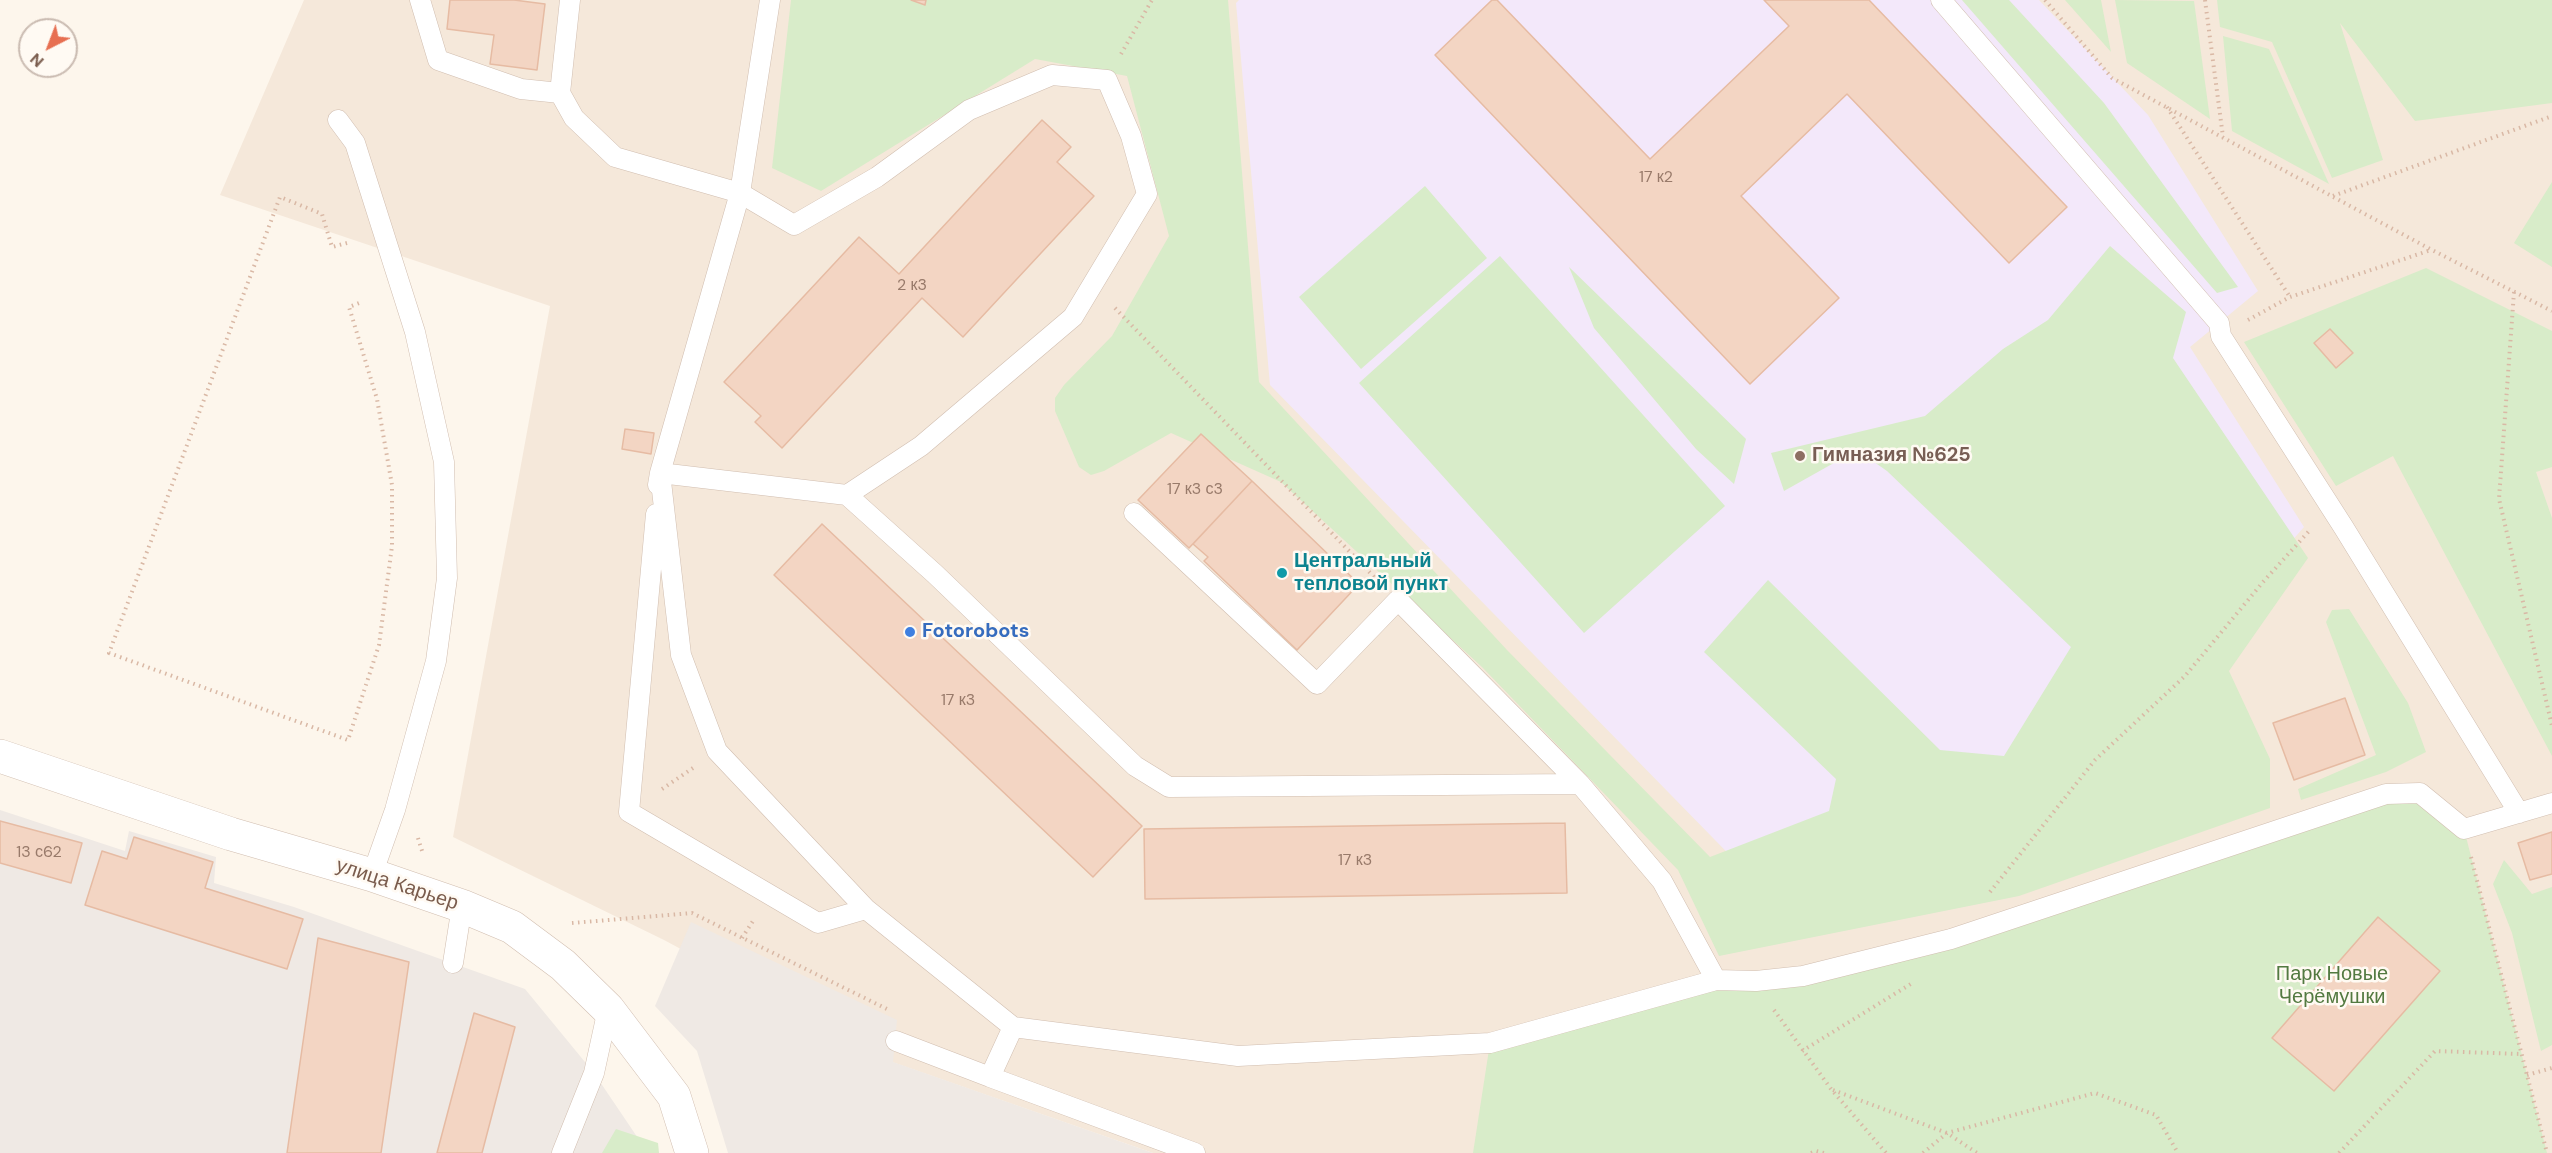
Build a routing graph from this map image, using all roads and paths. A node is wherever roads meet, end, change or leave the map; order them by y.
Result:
1 (420, 0) edge
2 (570, 0) edge
3 (770, 0) edge
4 (1152, 0) edge
5 (1941, 0) edge
6 (2046, 0) edge
7 (2205, 0) edge
8 (1131, 37) dead end
9 (560, 93) junction
10 (2167, 107) junction
11 (2552, 116) edge
12 (338, 120) dead end
13 (2223, 138) junction
14 (740, 193) junction
15 (2333, 196) junction
16 (347, 243) dead end
17 (2432, 250) junction
18 (1092, 284) junction
19 (2514, 292) junction
20 (2290, 297) junction
21 (362, 302) dead end
22 (2552, 311) edge
23 (2221, 336) junction
24 (660, 473) junction
25 (847, 495) junction
26 (2331, 507) junction
27 (1134, 513) dead end
28 (1397, 602) junction
29 (2552, 726) edge
30 (717, 751) junction
31 (0, 756) edge
32 (1580, 784) junction
33 (2552, 803) edge
34 (629, 812) junction
35 (2519, 813) junction
36 (2464, 829) junction
37 (372, 875) junction
38 (1984, 898) dead end
39 (462, 906) junction
40 (866, 909) junction
41 (568, 923) dead end
42 (453, 963) dead end
43 (1716, 980) junction
44 (1916, 981) dead end
45 (608, 1009) junction
46 (1777, 1015) dead end
47 (1013, 1027) junction
48 (896, 1041) dead end
49 (917, 1050) junction
50 (1802, 1051) junction
51 (2521, 1054) junction
52 (2552, 1068) edge
53 (2527, 1075) junction
54 (990, 1077) junction
55 (1831, 1089) junction
56 (1947, 1133) junction
57 (562, 1153) edge
58 (692, 1153) edge
59 (1195, 1153) edge
60 (1811, 1153) edge
61 (1824, 1153) edge
62 (1886, 1153) edge
63 (1923, 1153) edge
64 (1977, 1153) edge
65 (2178, 1153) edge
66 (2339, 1153) edge
67 (2547, 1153) edge

1 - 9 lane
2 - 9 lane
3 - 14 lane
4 - 8 path
5 - 23 lane
6 - 10 path
7 - 13 path
9 - 14 lane
10 - 13 path
10 - 20 path
11 - 15 path
12 - 37 lane
13 - 15 path
14 - 18 lane
14 - 24 lane
15 - 17 path
16 - 21 path
17 - 19 path
17 - 20 path
18 - 25 lane
18 - 28 path
19 - 22 path
19 - 29 path
20 - 23 path
23 - 26 lane
24 - 25 lane
24 - 30 lane
24 - 34 lane
25 - 32 lane
26 - 35 lane
26 - 38 path
27 - 28 lane
28 - 32 lane
30 - 34 path
30 - 40 lane
31 - 37 street, улица Карьер
32 - 43 lane
33 - 35 lane
34 - 40 lane
35 - 36 lane
36 - 43 lane
36 - 51 path
37 - 39 street, улица Карьер
39 - 42 lane
39 - 45 street, улица Карьер
40 - 47 lane
41 - 49 path
43 - 47 lane
44 - 50 path
45 - 57 lane
45 - 58 street, улица Карьер
46 - 50 path
47 - 54 lane
48 - 49 lane
49 - 54 lane
50 - 55 path
51 - 53 path
51 - 66 path
52 - 53 path
53 - 67 path
54 - 59 lane
55 - 56 path
55 - 62 path
56 - 63 path
56 - 64 path
56 - 65 path
60 - 61 path

